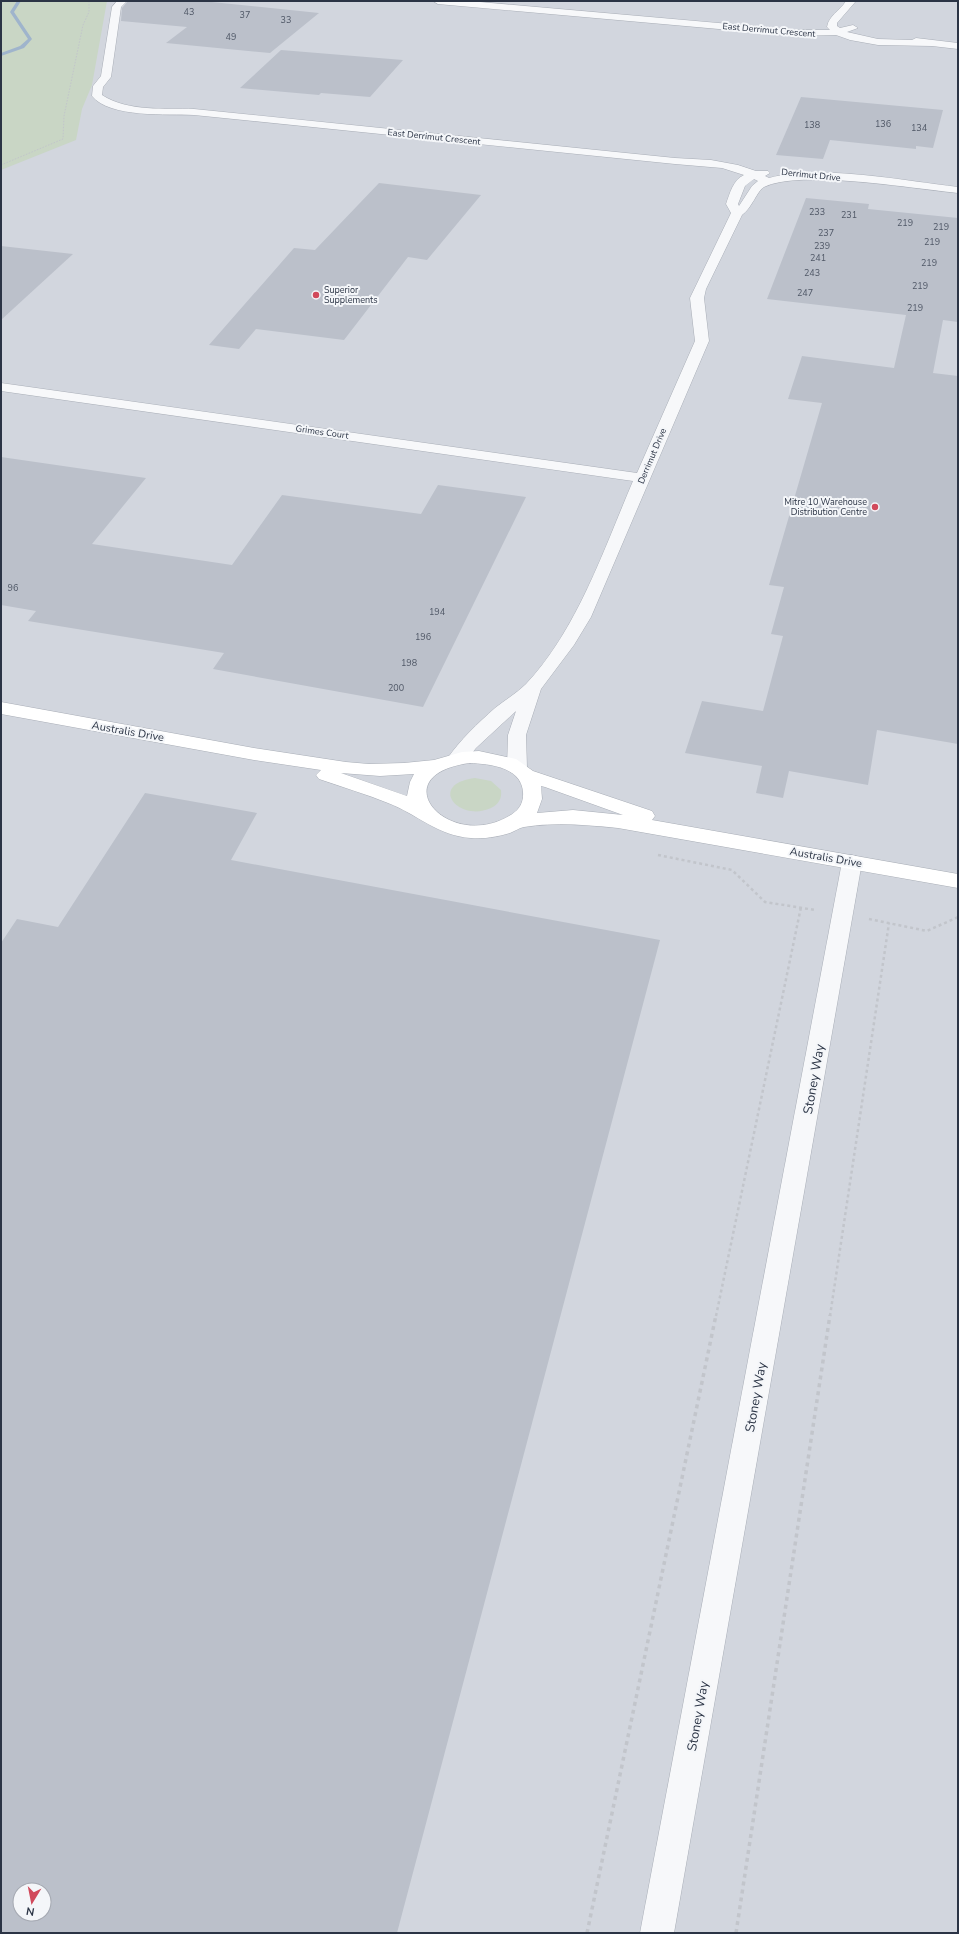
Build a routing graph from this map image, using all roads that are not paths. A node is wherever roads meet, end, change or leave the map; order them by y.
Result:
1 (438, 1) edge
2 (117, 3) edge
3 (851, 14) edge
4 (835, 30) junction
5 (931, 43) junction
6 (958, 46) edge
7 (111, 86) junction
8 (194, 112) junction
9 (675, 161) junction
10 (755, 175) junction
11 (847, 179) junction
12 (743, 180) junction
13 (766, 182) junction
14 (958, 190) edge
15 (737, 213) junction
16 (1, 387) edge
17 (643, 478) junction
18 (532, 688) junction
19 (1, 708) edge
20 (254, 754) junction
21 (457, 759) junction
22 (438, 765) junction
23 (521, 772) junction
24 (422, 810) junction
25 (515, 821) junction
26 (693, 834) junction
27 (852, 862) junction
28 (958, 881) edge
29 (657, 1933) edge

1 - 4 street, East Derrimut Crescent
2 - 7 street, East Derrimut Crescent
3 - 4 street, East Derrimut Crescent
3 - 4 street
3 - 5 street
4 - 5 street
5 - 6 street
7 - 8 street, East Derrimut Crescent
7 - 8 street, East Derrimut Crescent
8 - 9 street, East Derrimut Crescent
9 - 10 street, East Derrimut Crescent
9 - 12 street, East Derrimut Crescent
10 - 11 street, Derrimut Drive
10 - 12 street, Derrimut Drive
10 - 13 street, East Derrimut Crescent
11 - 13 street, Derrimut Drive
11 - 14 street, Derrimut Drive
12 - 13 street, East Derrimut Crescent
12 - 15 street
13 - 15 street, Derrimut Drive
15 - 17 street, Derrimut Drive
16 - 17 street, Grimes Court
17 - 18 street, Derrimut Drive
18 - 21 street, Derrimut Drive
18 - 23 street, Derrimut Drive
19 - 20 street, Australis Drive
20 - 22 street, Australis Drive
20 - 24 street, Australis Drive
21 - 22 street
21 - 23 street
22 - 24 street
23 - 25 street
23 - 26 street, Australis Drive
24 - 25 street
25 - 26 street, Australis Drive
26 - 27 street, Australis Drive
27 - 28 street, Australis Drive
27 - 29 street, Stoney Way

